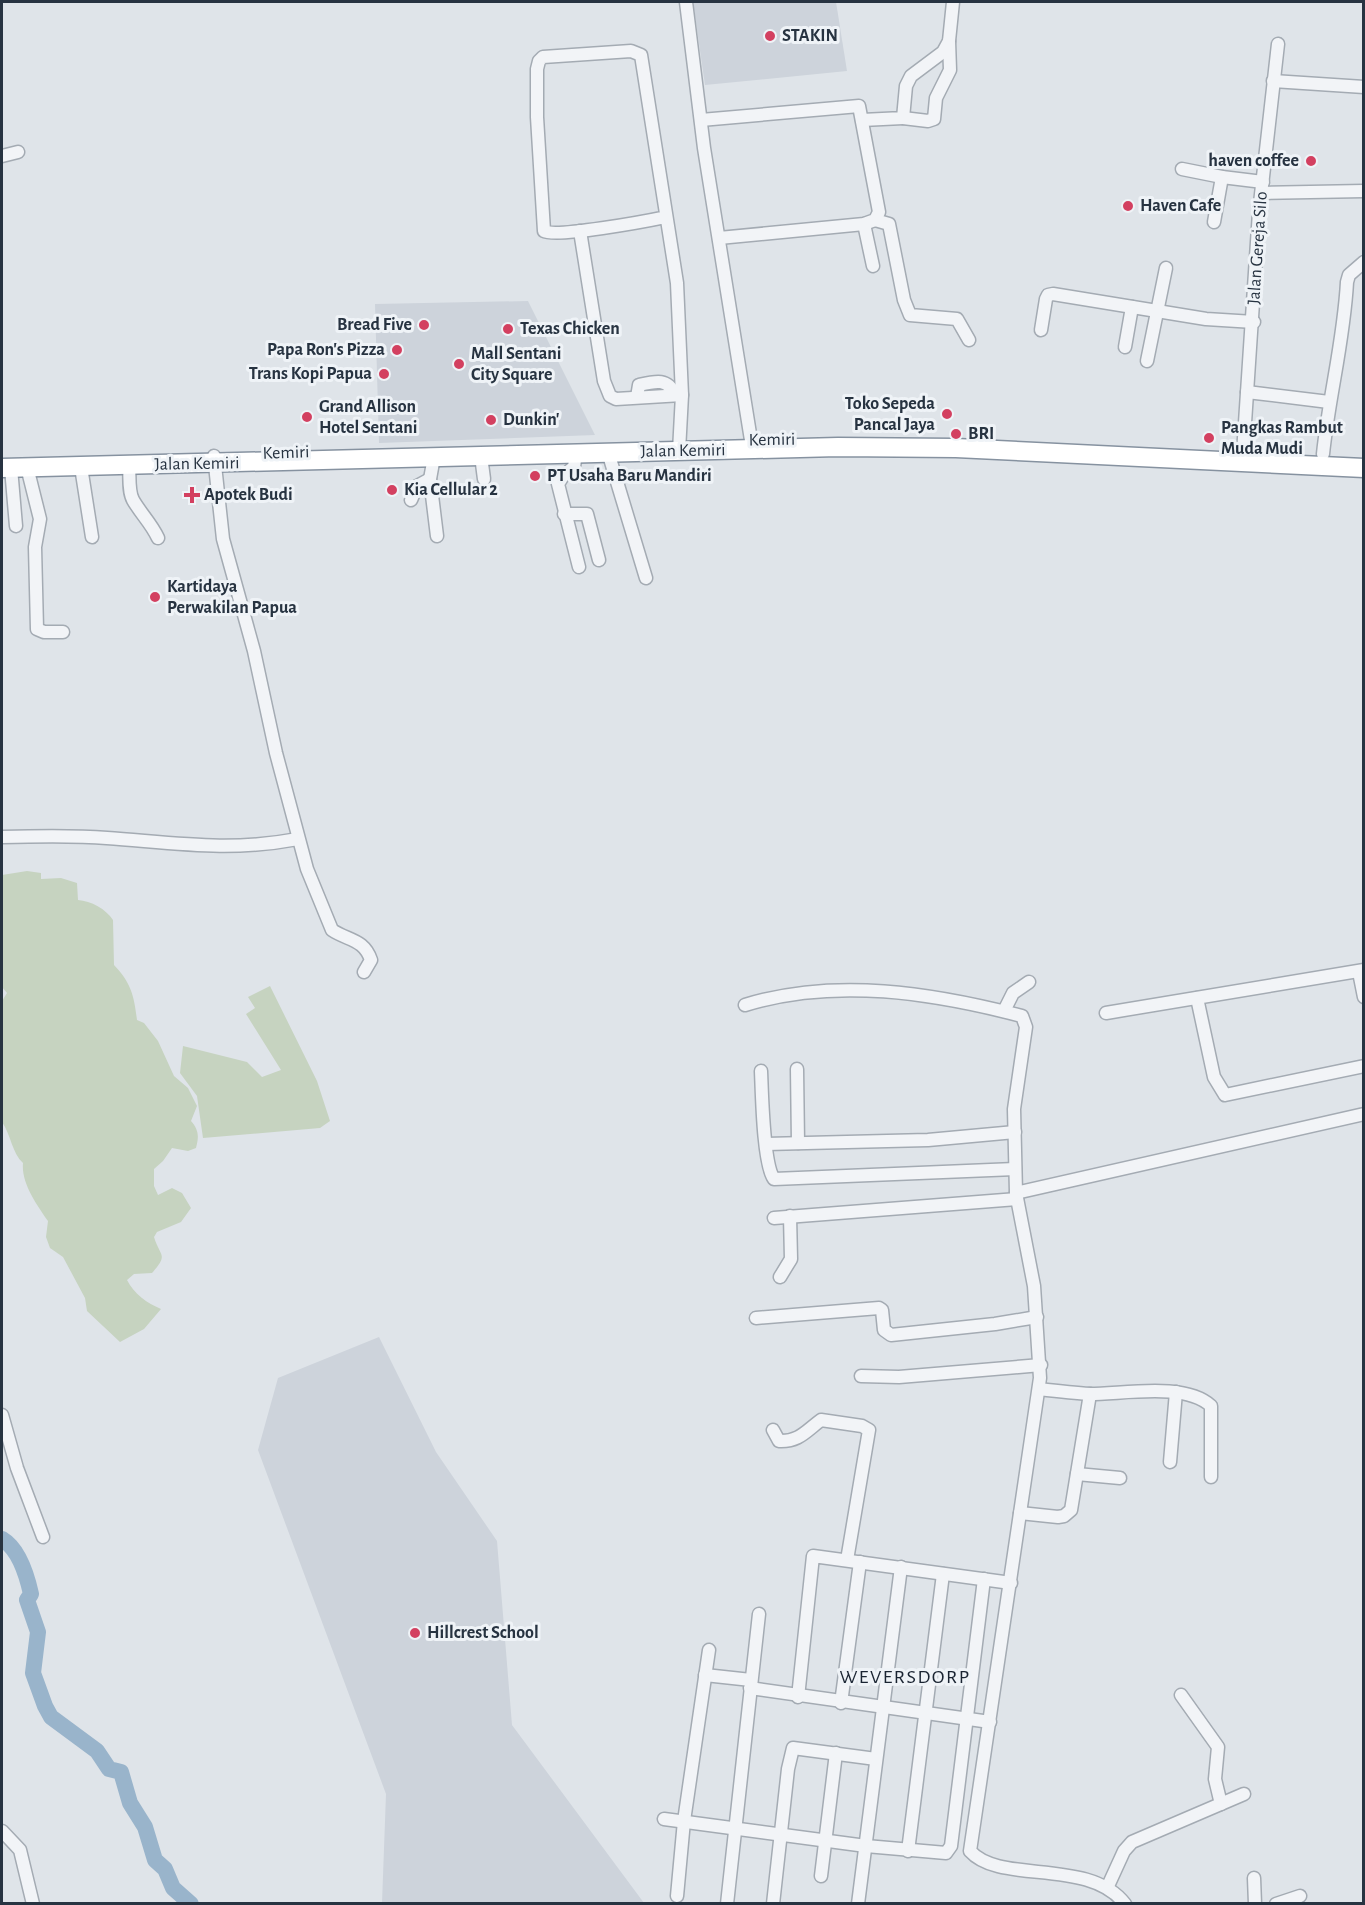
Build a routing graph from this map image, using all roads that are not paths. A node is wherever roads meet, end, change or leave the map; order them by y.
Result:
1 (686, 2) edge
2 (952, 2) edge
3 (949, 41) junction
4 (1278, 44) dead end
5 (1273, 81) junction
6 (1364, 87) edge
7 (903, 118) junction
8 (701, 120) junction
9 (862, 120) junction
10 (18, 152) dead end
11 (2, 156) edge
12 (1182, 168) dead end
13 (1222, 177) junction
14 (1262, 187) junction
15 (1364, 191) edge
16 (666, 217) junction
17 (870, 222) junction
18 (1214, 222) dead end
19 (580, 231) junction
20 (720, 238) junction
21 (1364, 262) edge
22 (873, 266) dead end
23 (1166, 268) dead end
24 (1132, 307) junction
25 (1157, 311) junction
26 (1254, 322) junction
27 (1041, 330) dead end
28 (969, 340) dead end
29 (1125, 347) dead end
30 (1147, 362) dead end
31 (1247, 392) junction
32 (678, 395) junction
33 (1329, 402) junction
34 (751, 440) junction
35 (680, 446) junction
36 (608, 452) junction
37 (576, 453) junction
38 (1243, 453) junction
39 (1323, 454) junction
40 (481, 456) junction
41 (434, 457) junction
42 (1364, 457) edge
43 (214, 459) junction
44 (19, 465) edge
45 (129, 466) junction
46 (81, 467) junction
47 (1364, 468) edge
48 (430, 479) junction
49 (484, 479) dead end
50 (411, 500) dead end
51 (564, 514) junction
52 (16, 526) dead end
53 (437, 536) dead end
54 (92, 537) dead end
55 (158, 538) dead end
56 (599, 560) dead end
57 (579, 567) dead end
58 (646, 578) dead end
59 (63, 632) dead end
60 (2, 837) edge
61 (298, 839) junction
62 (1361, 971) edge
63 (364, 972) dead end
64 (1029, 982) dead end
65 (1364, 997) edge
66 (1197, 998) junction
67 (745, 1005) dead end
68 (1004, 1011) junction
69 (1106, 1013) dead end
70 (1364, 1066) edge
71 (797, 1069) dead end
72 (761, 1071) dead end
73 (1364, 1114) edge
74 (1015, 1132) junction
75 (798, 1143) junction
76 (766, 1144) junction
77 (1015, 1169) junction
78 (1017, 1196) junction
79 (790, 1216) junction
80 (774, 1218) dead end
81 (780, 1277) dead end
82 (1037, 1317) junction
83 (756, 1318) dead end
84 (1041, 1365) junction
85 (861, 1376) dead end
86 (1039, 1389) junction
87 (1176, 1392) junction
88 (1090, 1394) junction
89 (2, 1415) edge
90 (772, 1430) dead end
91 (1170, 1462) dead end
92 (1077, 1474) junction
93 (1211, 1476) dead end
94 (1120, 1478) dead end
95 (1020, 1513) junction
96 (43, 1537) dead end
97 (853, 1561) junction
98 (901, 1567) junction
99 (943, 1574) junction
100 (984, 1579) junction
101 (1011, 1583) junction
102 (759, 1614) dead end
103 (709, 1650) dead end
104 (705, 1675) junction
105 (750, 1684) junction
106 (1181, 1695) dead end
107 (798, 1697) junction
108 (841, 1703) junction
109 (882, 1708) junction
110 (925, 1714) junction
111 (966, 1719) junction
112 (990, 1722) junction
113 (836, 1753) junction
114 (876, 1759) junction
115 (1244, 1794) dead end
116 (1221, 1804) junction
117 (664, 1819) dead end
118 (684, 1821) junction
119 (736, 1827) junction
120 (2, 1831) edge
121 (782, 1835) junction
122 (825, 1840) junction
123 (866, 1846) junction
124 (908, 1851) junction
125 (821, 1876) dead end
126 (1254, 1878) dead end
127 (1110, 1888) junction
128 (677, 1896) dead end
129 (1300, 1896) dead end
130 (30, 1902) edge
131 (727, 1904) edge
132 (773, 1904) edge
133 (858, 1904) edge
134 (1110, 1904) edge
135 (1125, 1904) edge
136 (1255, 1904) edge
137 (1276, 1904) edge

1 - 8 street
2 - 3 street
3 - 7 street
3 - 7 street
4 - 5 street, Jalan Gereja Silo
5 - 6 street
5 - 14 street, Jalan Gereja Silo
7 - 9 street
8 - 9 street
8 - 20 street
9 - 17 street
10 - 11 street
12 - 13 street
13 - 14 street
13 - 18 street
14 - 15 street
14 - 26 street, Jalan Gereja Silo
16 - 19 street
16 - 19 street
16 - 32 street
17 - 20 street
17 - 22 street
17 - 28 street
19 - 32 street
20 - 34 street
21 - 33 street
23 - 25 street
24 - 25 street
24 - 27 street
24 - 29 street
25 - 26 street
25 - 30 street
26 - 31 street, Jalan Gereja Silo
31 - 33 street
31 - 38 street, Jalan Gereja Silo
32 - 35 street
33 - 39 street
34 - 35 highway, Kemiri
34 - 38 highway, Kemiri
35 - 36 highway, Jalan Kemiri
35 - 43 highway, Kemiri
35 - 47 highway, Jalan Kemiri
36 - 37 highway, Jalan Kemiri
36 - 58 street
37 - 40 highway, Jalan Kemiri
37 - 51 street
38 - 39 highway, Kemiri
39 - 42 highway, Kemiri
40 - 41 highway, Jalan Kemiri
40 - 49 street
41 - 43 highway, Jalan Kemiri
41 - 48 street
43 - 44 highway, Kemiri
43 - 45 highway, Jalan Kemiri
43 - 61 street
44 - 46 highway, Jalan Kemiri
44 - 52 street
44 - 59 street
45 - 46 highway, Jalan Kemiri
45 - 55 street
46 - 54 street
48 - 50 street
48 - 53 street
51 - 56 street
51 - 57 street
60 - 61 street
61 - 63 street
62 - 65 street
62 - 66 street
64 - 68 street
66 - 69 street
66 - 70 street
67 - 68 street
68 - 74 street
71 - 75 street
72 - 76 street
73 - 78 street
74 - 75 street
74 - 77 street
75 - 76 street
76 - 77 street
77 - 78 street
78 - 79 street
78 - 82 street
79 - 80 street
79 - 81 street
82 - 83 street
82 - 84 street
84 - 85 street
84 - 86 street
86 - 88 street
86 - 95 street
87 - 88 street
87 - 91 street
87 - 93 street
88 - 92 street
89 - 96 street
90 - 97 street
92 - 94 street
92 - 95 street
95 - 101 street
97 - 98 street
97 - 107 street
97 - 108 street
98 - 99 street
98 - 109 street
99 - 100 street
99 - 110 street
100 - 101 street
100 - 111 street
101 - 112 street
102 - 105 street
103 - 104 street
104 - 105 street
104 - 118 street
105 - 107 street
105 - 119 street
106 - 116 street
107 - 108 street
108 - 109 street
109 - 110 street
109 - 114 street
110 - 111 street
110 - 124 street
111 - 112 street
111 - 124 street
112 - 127 street
113 - 114 street
113 - 121 street
113 - 122 street
114 - 123 street
115 - 116 street
116 - 127 street
117 - 118 street
118 - 119 street
118 - 128 street
119 - 121 street
119 - 131 street
120 - 130 street
121 - 122 street
121 - 132 street
122 - 123 street
122 - 125 street
123 - 124 street
123 - 133 street
126 - 136 street
127 - 134 street
127 - 135 street
129 - 137 street

